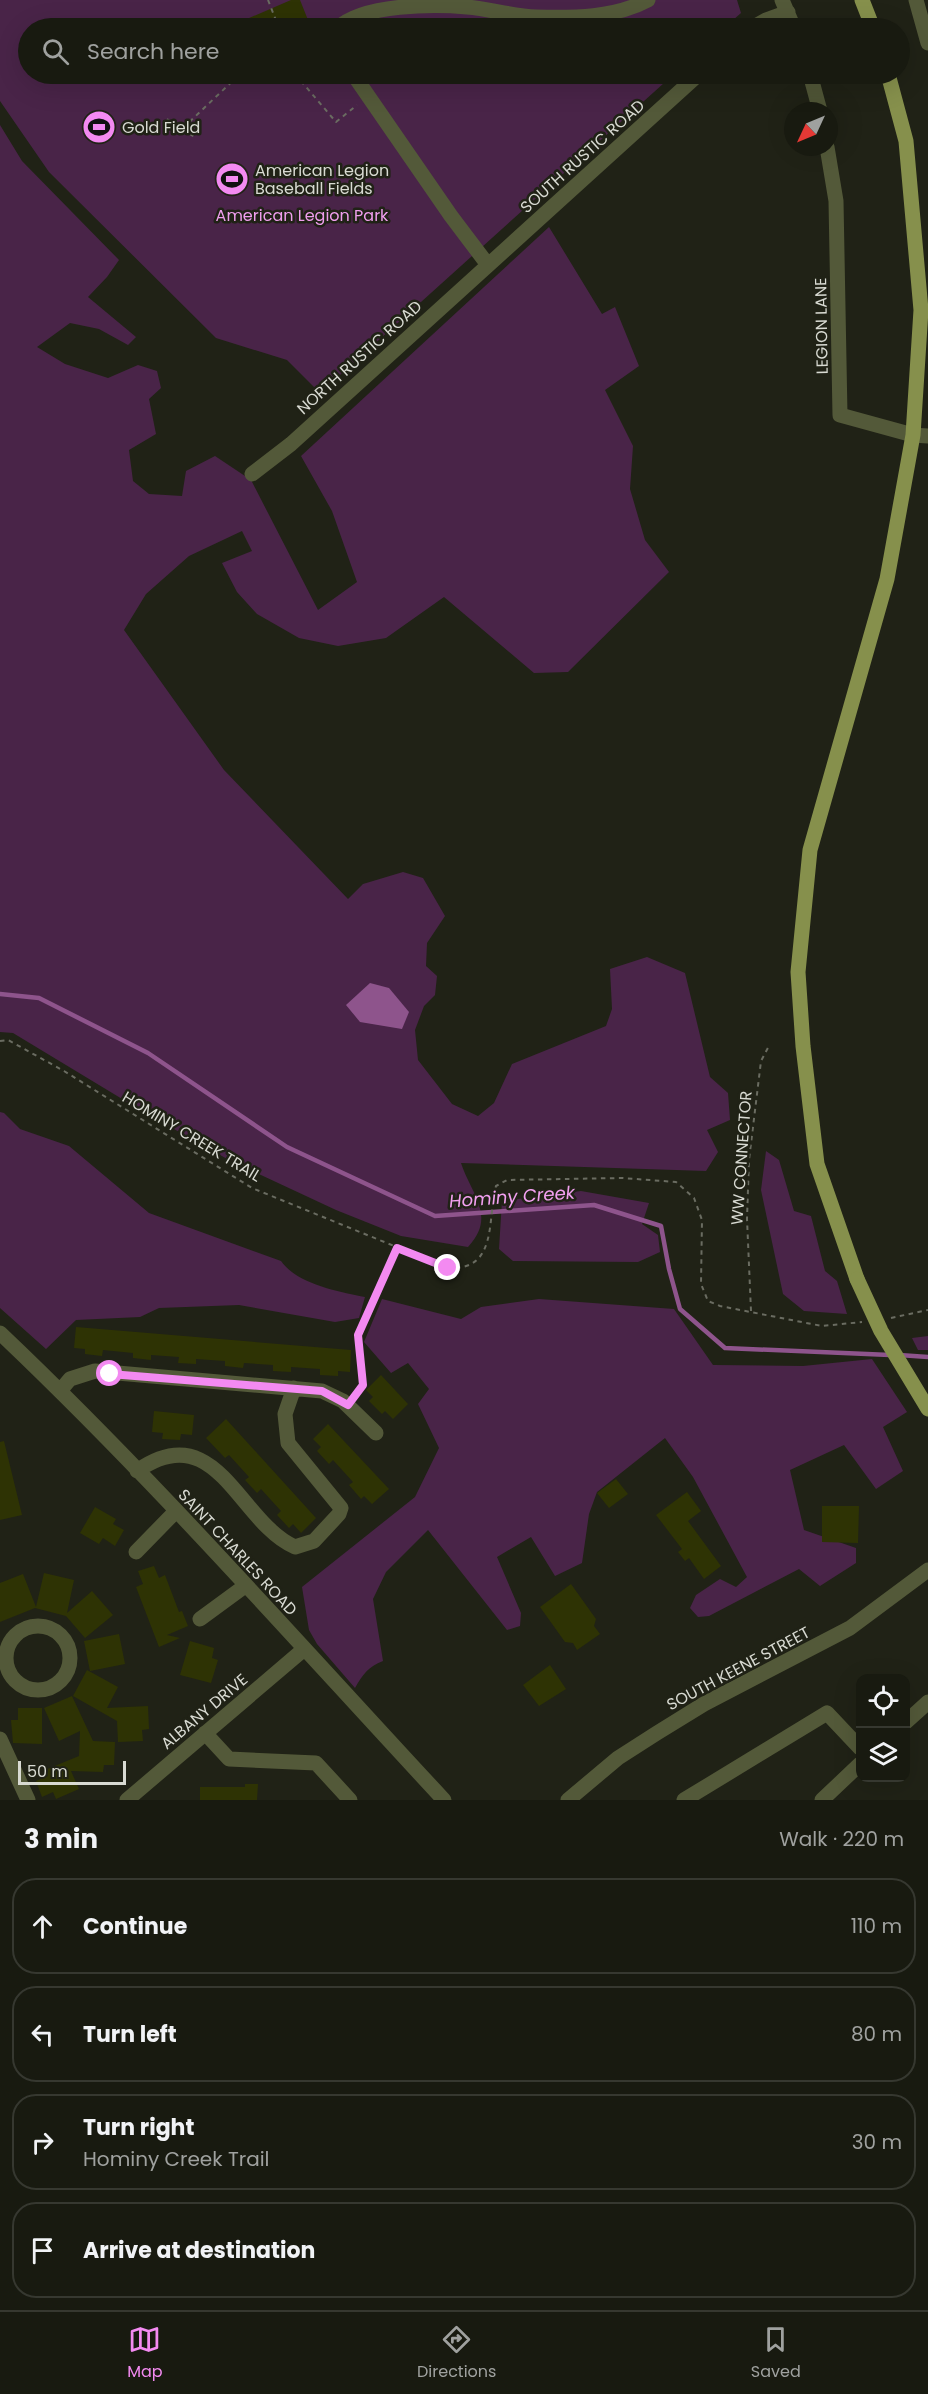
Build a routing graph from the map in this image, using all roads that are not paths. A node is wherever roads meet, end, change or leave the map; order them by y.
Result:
1 (648, 0) edge
2 (862, 0) edge
3 (916, 0) edge
4 (785, 6) edge
5 (355, 18) edge
6 (769, 18) edge
7 (869, 18) edge
8 (928, 44) edge
9 (360, 84) edge
10 (688, 84) edge
11 (813, 84) edge
12 (891, 84) edge
13 (818, 102) edge
14 (828, 156) edge
15 (488, 265) junction
16 (921, 436) edge
17 (252, 474) dead end
18 (0, 1333) edge
19 (294, 1388) junction
20 (60, 1390) junction
21 (928, 1409) edge
22 (376, 1433) dead end
23 (137, 1470) junction
24 (176, 1511) junction
25 (136, 1552) dead end
26 (928, 1570) edge
27 (245, 1586) junction
28 (200, 1619) dead end
29 (303, 1650) junction
30 (5, 1677) edge
31 (928, 1702) edge
32 (910, 1718) edge
33 (205, 1733) junction
34 (0, 1739) edge
35 (856, 1743) edge
36 (856, 1769) edge
37 (690, 1799) edge
38 (28, 1800) edge
39 (127, 1800) edge
40 (350, 1800) edge
41 (444, 1800) edge
42 (568, 1800) edge
43 (822, 1800) edge

1 - 5 street
2 - 7 main road
3 - 8 street
4 - 6 street
9 - 15 street
10 - 15 street, SOUTH RUSTIC ROAD
11 - 13 street
12 - 16 main road
14 - 16 street, LEGION LANE
15 - 17 street, NORTH RUSTIC ROAD
16 - 21 main road, bridge
18 - 20 street, SAINT CHARLES ROAD
19 - 20 street
19 - 22 street
19 - 23 street
20 - 23 street, SAINT CHARLES ROAD
23 - 24 street, SAINT CHARLES ROAD
24 - 25 street
24 - 27 street, SAINT CHARLES ROAD
26 - 42 street, SOUTH KEENE STREET
27 - 28 street
27 - 29 street, SAINT CHARLES ROAD
29 - 33 street, ALBANY DRIVE
29 - 41 street, SAINT CHARLES ROAD
30 - 30 street
31 - 32 street
33 - 39 street, ALBANY DRIVE
33 - 40 street
34 - 38 street
35 - 37 street
36 - 43 street

